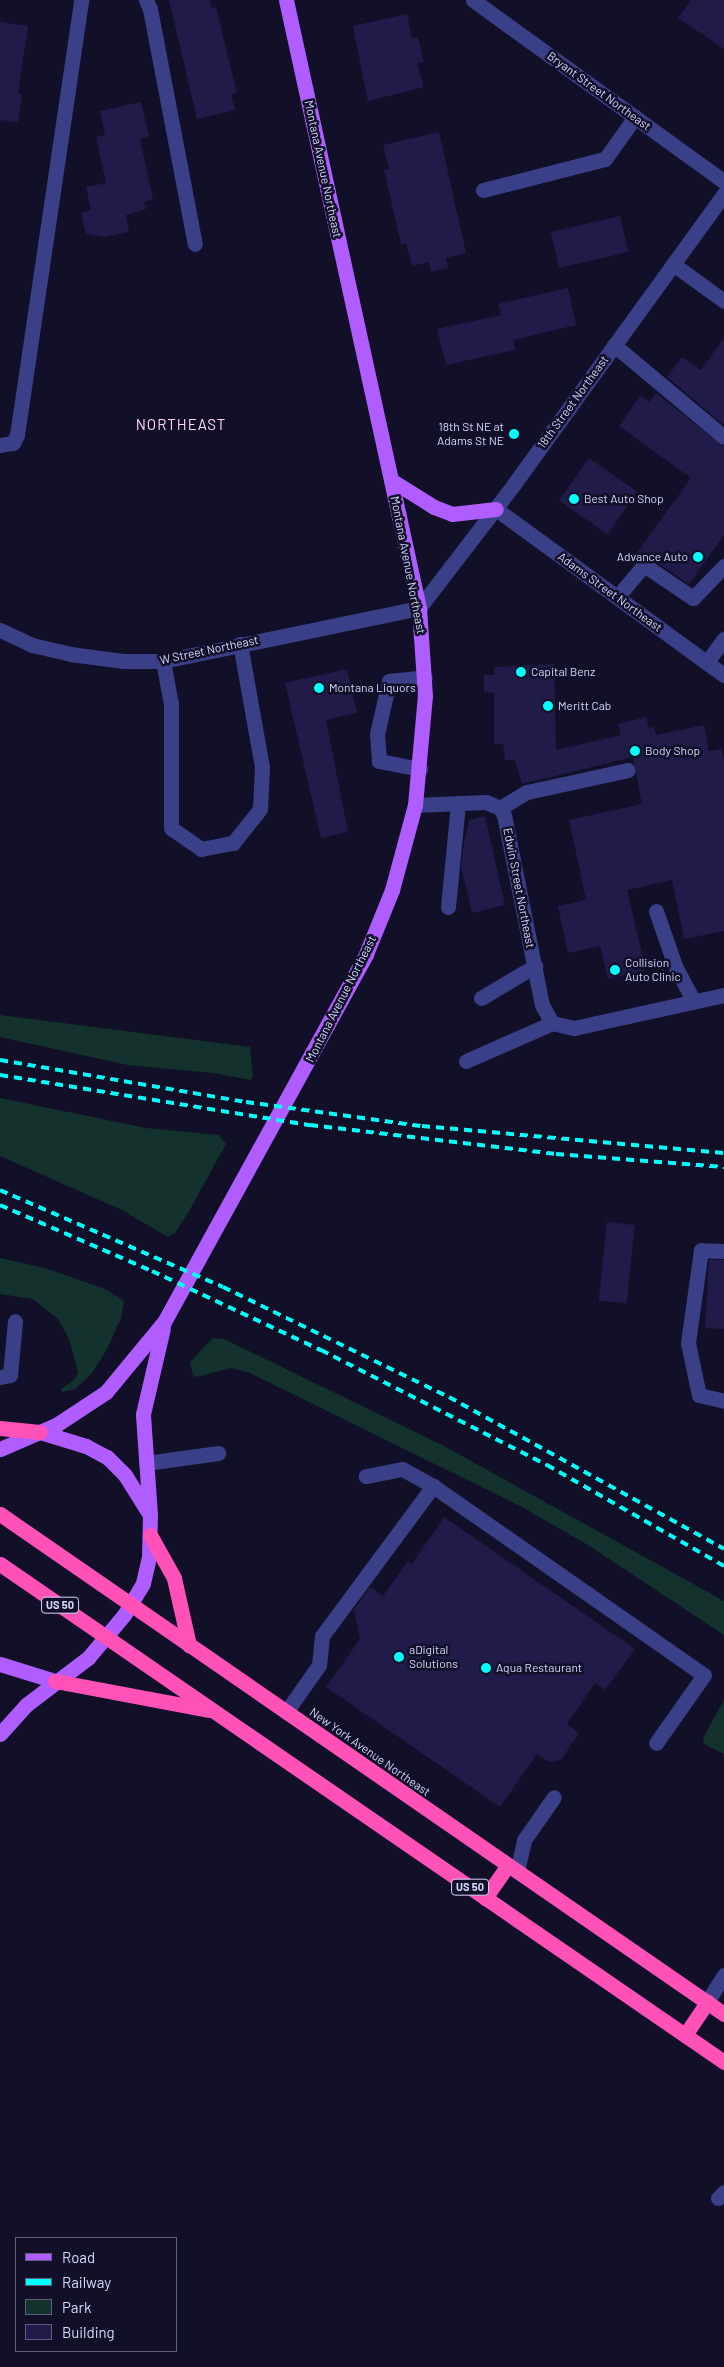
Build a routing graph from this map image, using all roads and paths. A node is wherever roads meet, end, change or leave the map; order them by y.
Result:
1 (81, 0) edge
2 (146, 0) edge
3 (286, 0) edge
4 (473, 0) edge
5 (635, 117) junction
6 (724, 182) edge
7 (483, 190) dead end
8 (724, 194) edge
9 (194, 244) dead end
10 (673, 264) junction
11 (724, 301) edge
12 (614, 345) junction
13 (724, 437) edge
14 (0, 444) edge
15 (391, 480) junction
16 (496, 509) junction
17 (724, 566) edge
18 (617, 597) junction
19 (419, 608) junction
20 (0, 630) edge
21 (724, 638) edge
22 (240, 644) junction
23 (163, 661) junction
24 (707, 662) junction
25 (724, 675) edge
26 (425, 677) junction
27 (420, 769) junction
28 (628, 770) dead end
29 (458, 803) junction
30 (415, 805) junction
31 (500, 808) junction
32 (448, 907) dead end
33 (656, 911) dead end
34 (535, 966) junction
35 (724, 995) edge
36 (481, 998) dead end
37 (694, 1001) junction
38 (552, 1023) junction
39 (466, 1061) dead end
40 (724, 1251) edge
41 (15, 1321) dead end
42 (164, 1322) junction
43 (0, 1377) edge
44 (724, 1401) edge
45 (0, 1428) edge
46 (40, 1432) junction
47 (0, 1449) edge
48 (218, 1453) dead end
49 (146, 1463) junction
50 (366, 1476) dead end
51 (433, 1486) junction
52 (0, 1514) edge
53 (150, 1515) junction
54 (150, 1535) junction
55 (0, 1564) edge
56 (131, 1604) junction
57 (107, 1637) junction
58 (189, 1645) junction
59 (0, 1664) edge
60 (55, 1681) junction
61 (216, 1712) junction
62 (286, 1712) junction
63 (0, 1734) edge
64 (656, 1743) dead end
65 (554, 1797) dead end
66 (513, 1868) junction
67 (485, 1898) junction
68 (724, 1975) edge
69 (708, 2002) junction
70 (724, 2014) edge
71 (686, 2035) junction
72 (724, 2062) edge

1 - 14 street
2 - 9 street
3 - 15 main road, Montana Avenue Northeast
4 - 5 street, Bryant Street Northeast
5 - 6 street, Bryant Street Northeast
5 - 7 street
8 - 10 street, 18th Street Northeast
10 - 11 street
10 - 12 street, 18th Street Northeast
12 - 13 street
12 - 16 street, 18th Street Northeast
15 - 16 main road
15 - 19 main road, Montana Avenue Northeast
16 - 18 street, Adams Street Northeast
16 - 19 street, 18th Street Northeast
17 - 18 street
18 - 24 street, Adams Street Northeast
19 - 22 street, W Street Northeast
19 - 26 main road, Montana Avenue Northeast
20 - 23 street, W Street Northeast
21 - 24 street
22 - 23 street, W Street Northeast
22 - 23 street
24 - 25 street, Adams Street Northeast
26 - 27 main road, Montana Avenue Northeast
26 - 27 street
27 - 30 main road, Montana Avenue Northeast
28 - 31 street
29 - 30 street
29 - 31 street
29 - 32 street
30 - 42 main road, Montana Avenue Northeast
31 - 34 street, Edwin Street Northeast
33 - 37 street
34 - 36 street
34 - 38 street, Edwin Street Northeast
35 - 37 street
37 - 38 street
38 - 39 street
40 - 44 street
41 - 43 street
42 - 46 main road, Montana Avenue Northeast
42 - 49 main road, Montana Avenue Northeast
45 - 46 highway
46 - 47 main road, Montana Avenue Northeast
46 - 53 main road
48 - 49 street
49 - 53 main road, Montana Avenue Northeast
50 - 51 street
51 - 62 street
51 - 64 street
52 - 56 highway, New York Avenue Northeast
53 - 54 main road, Montana Avenue Northeast
54 - 56 main road, Montana Avenue Northeast
54 - 58 highway
55 - 57 highway, US 50
56 - 57 main road, Montana Avenue Northeast
56 - 58 highway, New York Avenue Northeast
57 - 60 main road, Montana Avenue Northeast
57 - 61 highway, US 50
58 - 62 highway, New York Avenue Northeast
59 - 60 main road
60 - 61 highway
60 - 63 main road
61 - 67 highway, US 50
62 - 66 highway, New York Avenue Northeast
65 - 66 street
66 - 67 highway
66 - 69 highway, New York Avenue Northeast
67 - 71 highway, US 50
68 - 69 street
69 - 70 highway, New York Avenue Northeast
69 - 71 highway
71 - 72 highway, US 50

